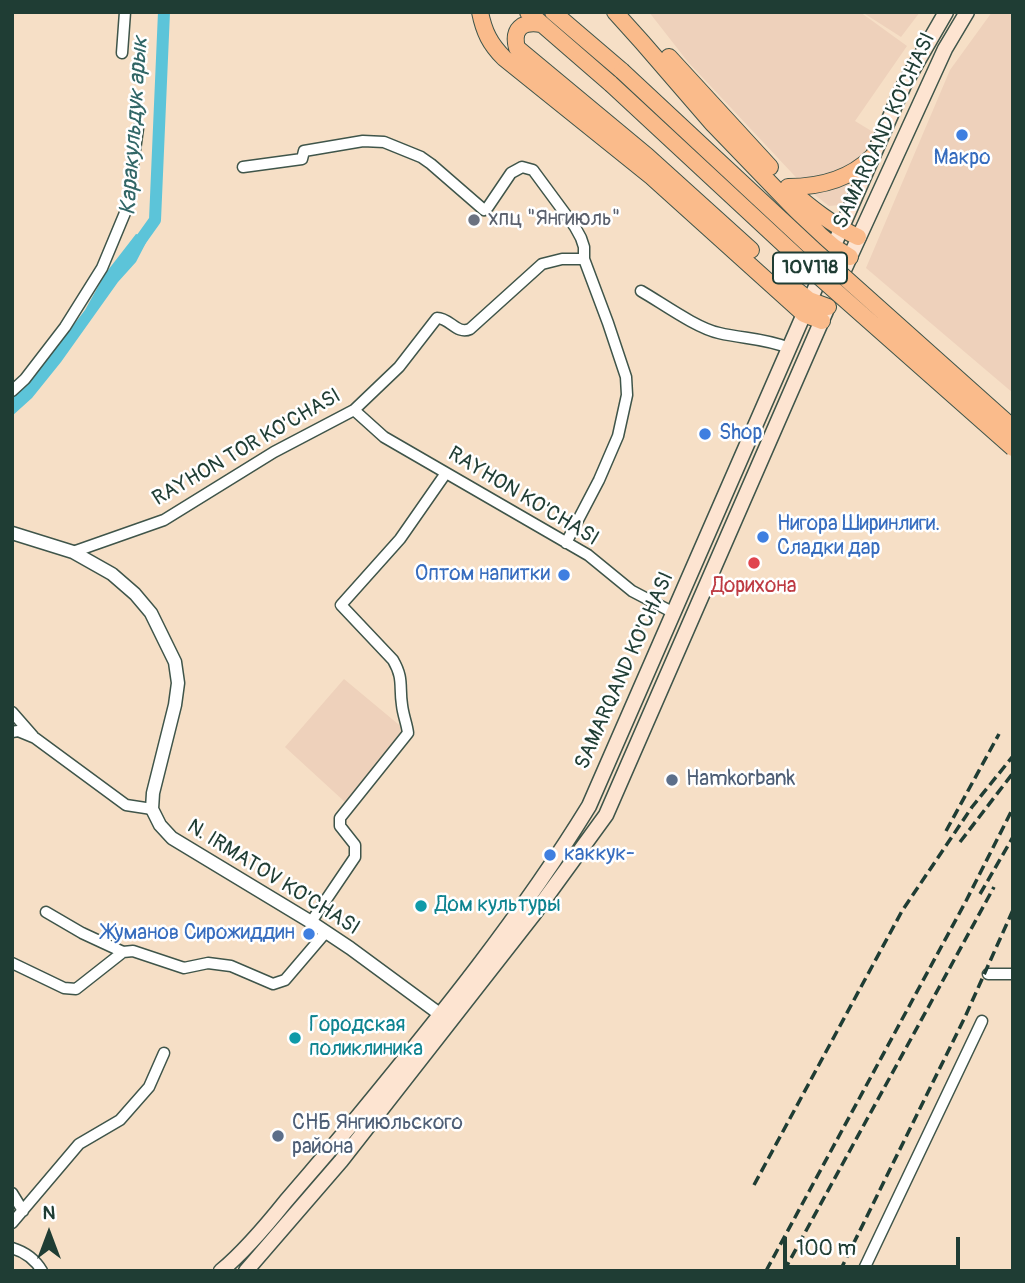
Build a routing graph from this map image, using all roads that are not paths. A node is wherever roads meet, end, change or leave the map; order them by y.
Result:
1 (125, 12) edge
2 (480, 12) edge
3 (528, 12) edge
4 (553, 12) edge
5 (614, 12) edge
6 (629, 12) edge
7 (946, 12) edge
8 (967, 12) edge
9 (541, 24) junction
10 (122, 53) dead end
11 (138, 128) dead end
12 (872, 157) junction
13 (243, 167) dead end
14 (788, 187) junction
15 (842, 230) junction
16 (858, 237) junction
17 (834, 247) junction
18 (850, 257) junction
19 (584, 259) junction
20 (641, 291) dead end
21 (806, 307) junction
22 (825, 314) junction
23 (789, 348) junction
24 (806, 358) junction
25 (12, 391) edge
26 (354, 411) junction
27 (1013, 428) edge
28 (1013, 448) edge
29 (446, 473) junction
30 (12, 533) edge
31 (566, 543) junction
32 (73, 552) junction
33 (674, 613) junction
34 (12, 712) edge
35 (12, 732) edge
36 (35, 738) junction
37 (152, 809) junction
38 (47, 912) dead end
39 (311, 922) junction
40 (326, 932) junction
41 (123, 952) junction
42 (12, 963) edge
43 (988, 974) dead end
44 (1013, 974) edge
45 (441, 1015) junction
46 (982, 1021) dead end
47 (164, 1053) dead end
48 (12, 1194) edge
49 (23, 1211) junction
50 (12, 1223) edge
51 (12, 1248) edge
52 (237, 1258) junction
53 (248, 1270) edge
54 (41, 1271) edge
55 (221, 1271) edge
56 (863, 1271) edge

1 - 10 street
2 - 21 main road
3 - 9 main road, 10V118
4 - 27 main road, 10V118, bridge
5 - 17 main road
6 - 14 main road
7 - 12 main road, SAMARQAND KO'CHASI
8 - 16 main road, SAMARQAND KO'CHASI
9 - 21 main road
9 - 28 main road, 10V118, bridge
11 - 25 street
12 - 14 main road
12 - 15 main road, SAMARQAND KO'CHASI
13 - 19 street
14 - 15 main road
15 - 16 main road
15 - 17 main road, SAMARQAND KO'CHASI
16 - 18 main road, SAMARQAND KO'CHASI
17 - 18 main road
17 - 21 main road, SAMARQAND KO'CHASI
18 - 22 main road, SAMARQAND KO'CHASI
19 - 26 street, RAYHON TOR KO'CHASI
19 - 31 street
20 - 23 street
21 - 22 main road
21 - 23 main road, SAMARQAND KO'CHASI
22 - 24 main road, SAMARQAND KO'CHASI
23 - 24 street
23 - 33 main road, SAMARQAND KO'CHASI
24 - 53 main road, SAMARQAND KO'CHASI
26 - 29 street, RAYHON KO'CHASI
26 - 32 street, RAYHON TOR KO'CHASI
29 - 31 street, RAYHON KO'CHASI
29 - 39 street
30 - 32 street
31 - 33 street, RAYHON KO'CHASI
32 - 37 street
33 - 45 main road, SAMARQAND KO'CHASI
34 - 36 street
35 - 36 street
36 - 37 street
37 - 39 street, N. IRMATOV KO'CHASI
38 - 41 street
39 - 40 street, N. IRMATOV KO'CHASI
40 - 41 street
40 - 45 street, N. IRMATOV KO'CHASI
41 - 42 street
43 - 44 street
45 - 52 main road, SAMARQAND KO'CHASI
46 - 56 street
47 - 49 street
48 - 49 street
49 - 50 street
51 - 54 street
52 - 53 street
52 - 55 main road, SAMARQAND KO'CHASI

